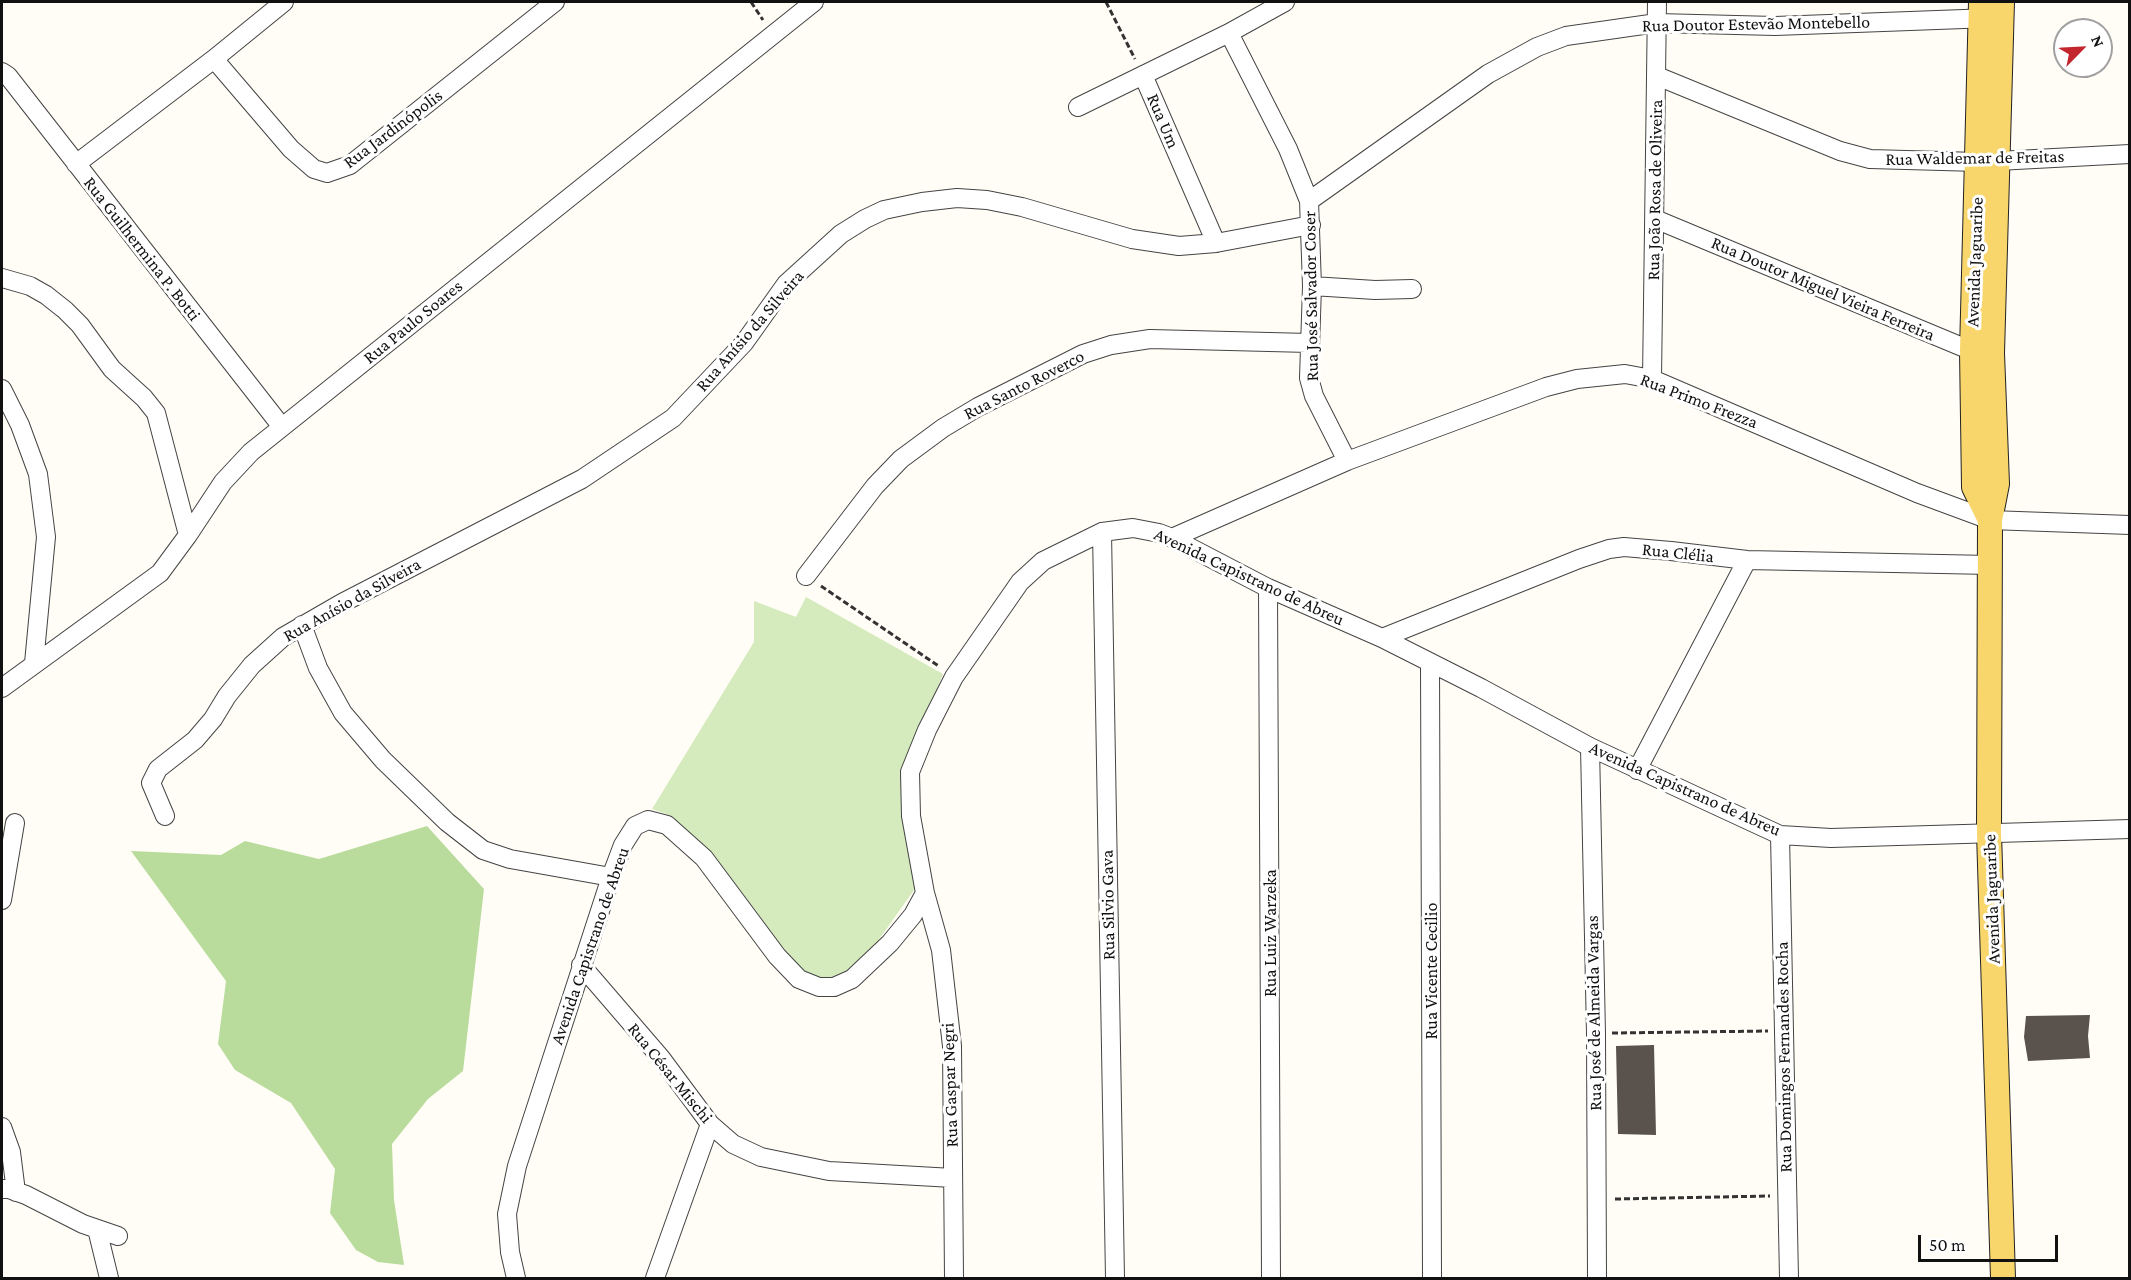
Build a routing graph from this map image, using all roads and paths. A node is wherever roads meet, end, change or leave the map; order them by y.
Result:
1 (284, 2) edge
2 (555, 2) edge
3 (751, 2) edge
4 (814, 2) edge
5 (1106, 2) edge
6 (1286, 2) edge
7 (1657, 2) edge
8 (1991, 10) edge
9 (1657, 23) junction
10 (773, 33) junction
11 (1229, 33) junction
12 (214, 59) junction
13 (2, 72) edge
14 (1143, 75) junction
15 (1657, 76) junction
16 (1077, 107) dead end
17 (2130, 154) edge
18 (1988, 161) junction
19 (76, 165) junction
20 (1309, 201) junction
21 (1655, 219) junction
22 (1311, 225) junction
23 (1216, 243) junction
24 (2, 278) edge
25 (1312, 286) junction
26 (1412, 289) dead end
27 (1309, 343) junction
28 (1982, 352) junction
29 (1652, 379) junction
30 (2, 389) edge
31 (282, 427) junction
32 (1347, 461) junction
33 (1990, 520) junction
34 (2130, 525) edge
35 (1102, 532) junction
36 (188, 535) junction
37 (1172, 538) junction
38 (1747, 560) junction
39 (1990, 565) junction
40 (806, 576) joint
41 (1268, 588) junction
42 (302, 624) junction
43 (1382, 638) junction
44 (34, 663) junction
45 (1430, 663) junction
46 (954, 677) junction
47 (2, 688) edge
48 (1590, 747) junction
49 (1637, 770) junction
50 (165, 816) dead end
51 (15, 824) dead end
52 (2130, 829) edge
53 (1989, 833) junction
54 (1780, 835) junction
55 (611, 877) junction
56 (925, 893) junction
57 (2, 900) edge
58 (581, 965) junction
59 (1784, 1031) junction
60 (1596, 1034) junction
61 (710, 1124) junction
62 (2, 1127) edge
63 (953, 1178) junction
64 (9, 1191) edge
65 (1787, 1196) junction
66 (1596, 1200) junction
67 (97, 1229) junction
68 (117, 1236) dead end
69 (109, 1278) edge
70 (516, 1278) edge
71 (655, 1278) edge
72 (954, 1278) edge
73 (1115, 1278) edge
74 (1271, 1278) edge
75 (1432, 1278) edge
76 (1597, 1278) edge
77 (1789, 1278) edge
78 (2002, 1278) edge

1 - 12 street
2 - 12 street, Rua Jardinópolis
3 - 10 path
4 - 10 street, Rua Paulo Soares
5 - 14 path, Rua Um
6 - 11 street
7 - 9 street, Rua João Rosa de Oliveira
8 - 9 street, Rua Doutor Estevão Montebello
8 - 18 main road, Avenida Jaguaribe
9 - 15 street, Rua João Rosa de Oliveira
9 - 20 street, Rua Doutor Estevão Montebello
10 - 31 street, Rua Paulo Soares
11 - 14 street
11 - 20 street, Rua José Salvador Coser
12 - 19 street
13 - 19 street, Rua Guilhermina P. Botti
14 - 16 street
14 - 23 street, Rua Um
15 - 18 street, Rua Waldemar de Freitas
15 - 21 street, Rua João Rosa de Oliveira
17 - 18 street, Rua Waldemar de Freitas
18 - 28 main road, Avenida Jaguaribe
19 - 31 street, Rua Guilhermina P. Botti
20 - 22 street, Rua José Salvador Coser
21 - 28 street, Rua Doutor Miguel Vieira Ferreira
21 - 29 street, Rua João Rosa de Oliveira
22 - 23 street, Rua Anísio da Silveira
22 - 25 street, Rua José Salvador Coser
23 - 42 street, Rua Anísio da Silveira
24 - 36 street
25 - 26 street
25 - 27 street, Rua José Salvador Coser
27 - 32 street, Rua José Salvador Coser
27 - 40 street, Rua Santo Roverco
28 - 33 main road, Avenida Jaguaribe
29 - 32 street, Rua Primo Frezza
29 - 33 street, Rua Primo Frezza
30 - 44 street
31 - 36 street, Rua Paulo Soares
32 - 37 street, Rua Primo Frezza
33 - 34 street, Rua Primo Frezza
33 - 39 main road, Avenida Jaguaribe
35 - 37 street, Avenida Capistrano de Abreu
35 - 46 street, Avenida Capistrano de Abreu
35 - 73 street, Rua Silvio Gava
36 - 44 street, Rua Paulo Soares
37 - 41 street, Avenida Capistrano de Abreu
38 - 39 street, Rua Clélia
38 - 43 street, Rua Clélia
38 - 49 street
39 - 53 main road, Avenida Jaguaribe
40 - 46 path
41 - 43 street, Avenida Capistrano de Abreu
41 - 74 street, Rua Luiz Warzeka
42 - 50 street, Rua Anísio da Silveira
42 - 55 street
43 - 45 street, Avenida Capistrano de Abreu
44 - 47 street, Rua Paulo Soares
45 - 48 street, Avenida Capistrano de Abreu
45 - 75 street, Rua Vicente Cecilio
46 - 56 street, Avenida Capistrano de Abreu
48 - 49 street, Avenida Capistrano de Abreu
48 - 60 street, Rua José de Almeida Vargas
49 - 54 street, Avenida Capistrano de Abreu
51 - 57 street
52 - 53 street, Avenida Capistrano de Abreu
53 - 54 street, Avenida Capistrano de Abreu
53 - 78 main road, Avenida Jaguaribe
54 - 59 street, Rua Domingos Fernandes Rocha
55 - 56 street, Avenida Capistrano de Abreu
55 - 58 street, Avenida Capistrano de Abreu
56 - 63 street, Rua Gaspar Negri
58 - 61 street, Rua César Mischi
58 - 70 street, Avenida Capistrano de Abreu
59 - 60 path
59 - 65 street, Rua Domingos Fernandes Rocha
60 - 66 street, Rua José de Almeida Vargas
61 - 63 street, Rua César Mischi
61 - 71 street
62 - 64 street
63 - 72 street, Rua Gaspar Negri
64 - 67 street
65 - 66 path
65 - 77 street, Rua Domingos Fernandes Rocha
66 - 76 street, Rua José de Almeida Vargas
67 - 68 street
67 - 69 street

